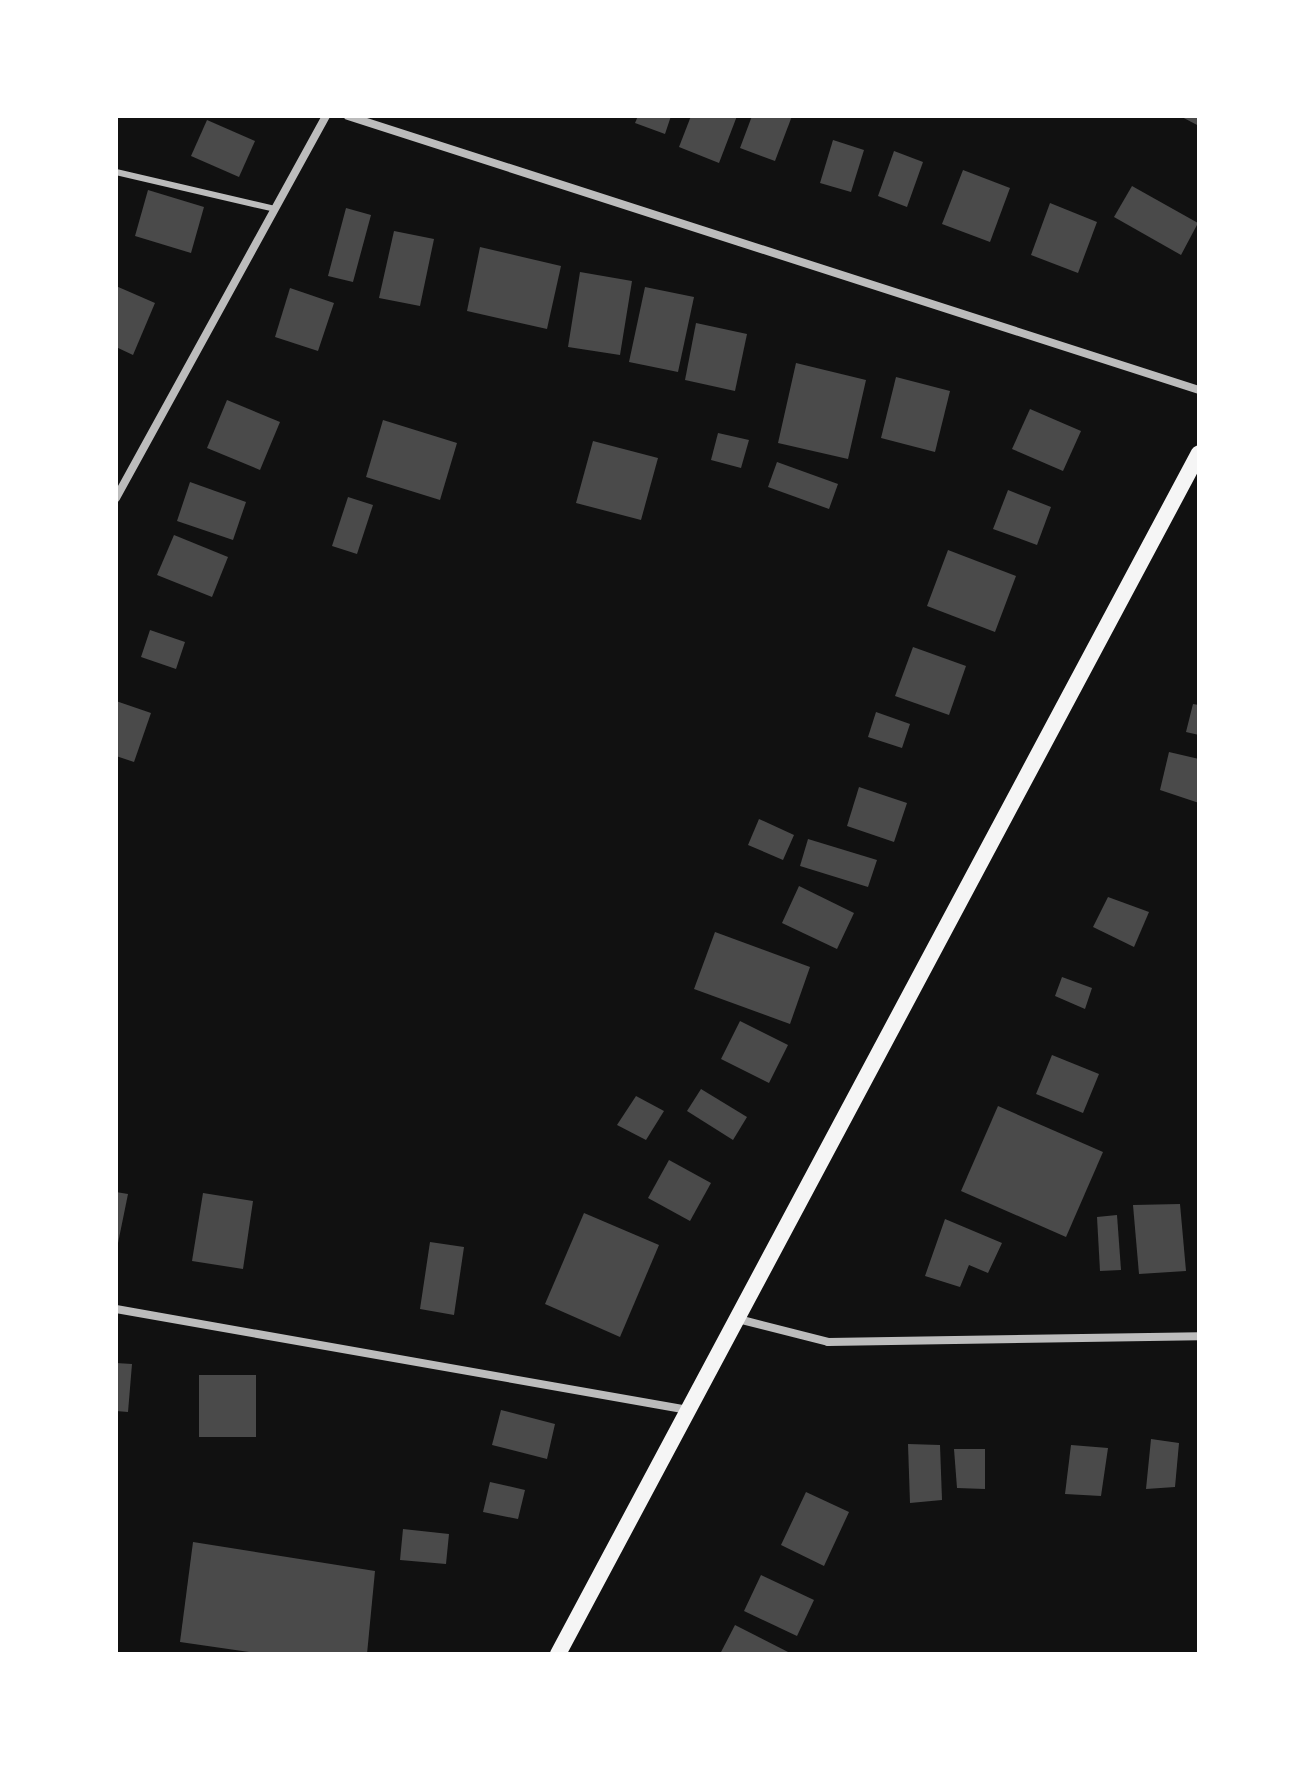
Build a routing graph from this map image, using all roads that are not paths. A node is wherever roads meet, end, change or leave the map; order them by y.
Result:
1 (326, 116) edge
2 (348, 116) edge
3 (116, 172) edge
4 (275, 209) junction
5 (1199, 390) edge
6 (1199, 453) edge
7 (116, 498) edge
8 (116, 1309) edge
9 (738, 1319) junction
10 (1199, 1336) edge
11 (688, 1410) junction
12 (558, 1654) edge

1 - 4 street
2 - 5 street
3 - 4 lane
4 - 7 street
6 - 9 main road
8 - 11 street
9 - 10 street
9 - 11 main road
11 - 12 main road

